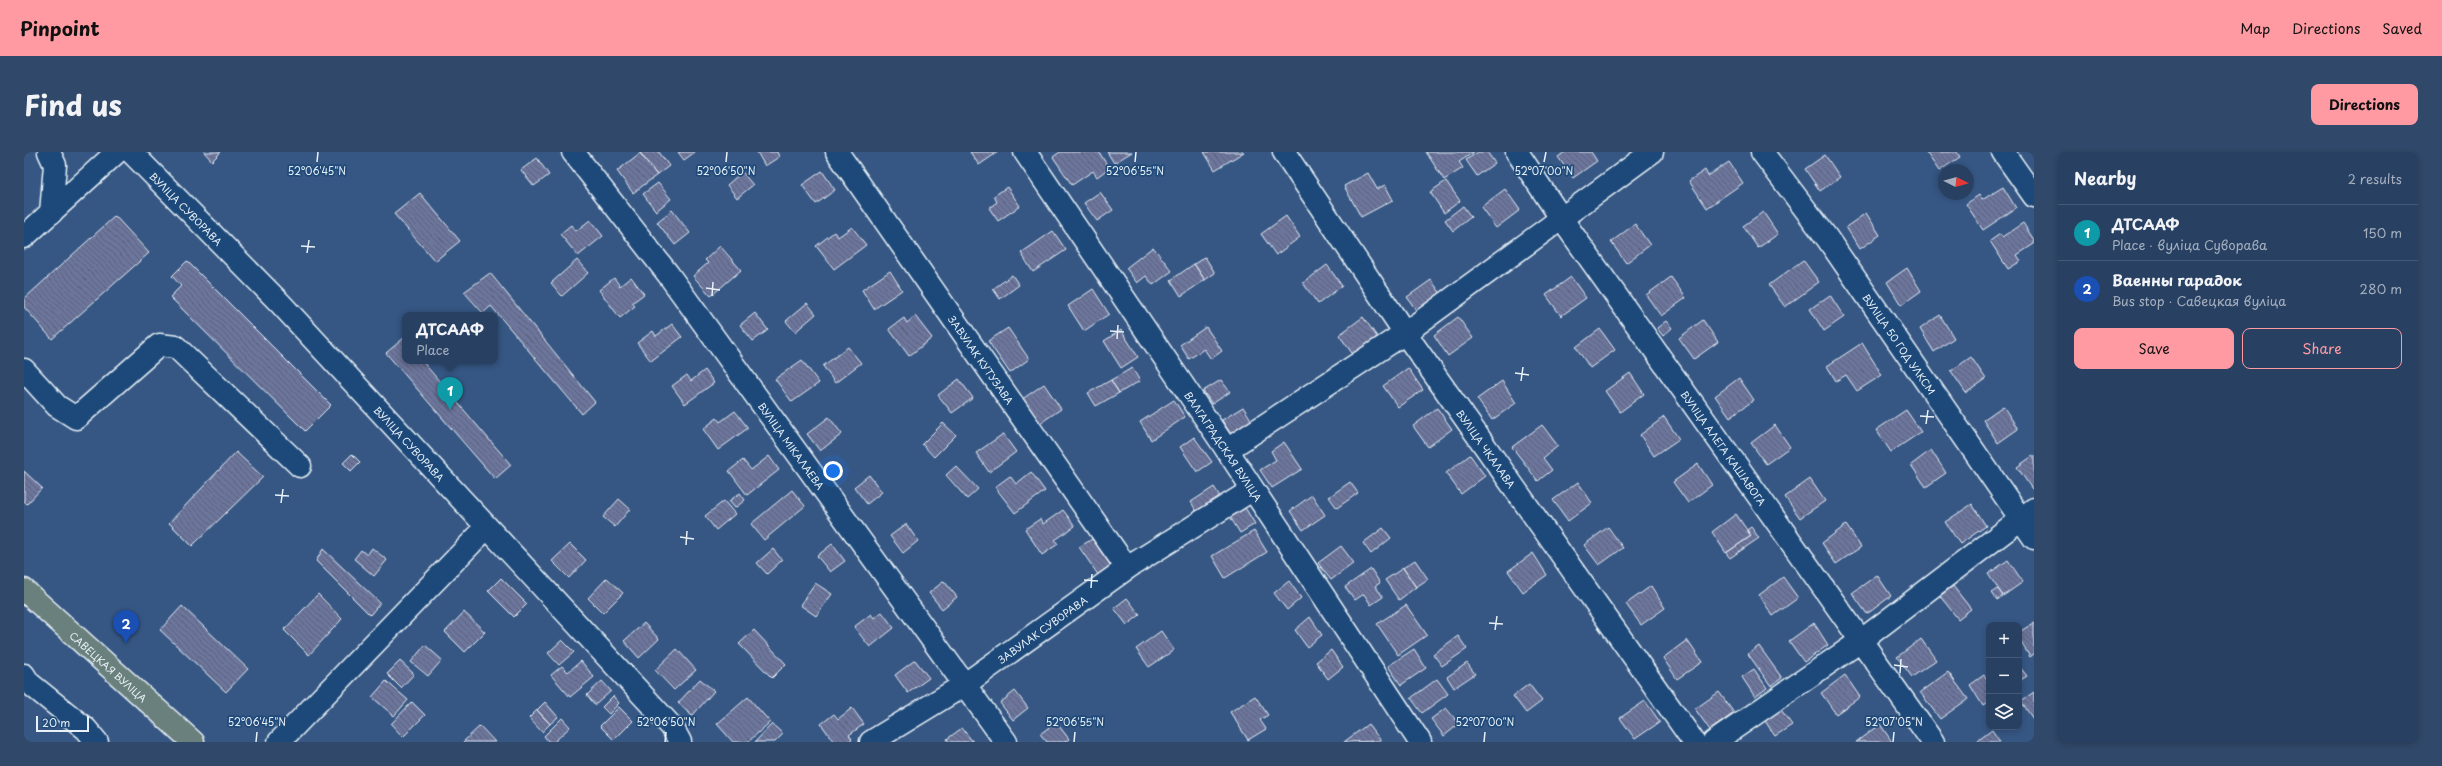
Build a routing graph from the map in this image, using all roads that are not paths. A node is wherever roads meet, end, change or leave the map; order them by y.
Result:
1 (49, 152) edge
2 (117, 152) edge
3 (131, 152) edge
4 (573, 152) edge
5 (837, 152) edge
6 (1025, 152) edge
7 (1284, 152) edge
8 (1517, 152) edge
9 (1652, 152) edge
10 (1762, 152) edge
11 (2003, 152) edge
12 (2034, 196) edge
13 (51, 213) junction
14 (1561, 218) junction
15 (24, 237) edge
16 (1405, 334) junction
17 (24, 370) edge
18 (1227, 450) junction
19 (300, 466) dead end
20 (1252, 490) junction
21 (2027, 514) edge
22 (486, 528) junction
23 (2034, 538) edge
24 (1127, 568) junction
25 (24, 590) edge
26 (1862, 640) junction
27 (24, 675) edge
28 (964, 685) junction
29 (97, 742) edge
30 (193, 742) edge
31 (279, 742) edge
32 (680, 742) edge
33 (871, 742) edge
34 (1006, 742) edge
35 (1420, 742) edge
36 (1694, 742) edge
37 (1714, 742) edge
38 (1933, 742) edge

1 - 13 street
2 - 13 street
3 - 22 street, ВУЛІЦА СУВОРАВА
4 - 28 street, ВУЛІЦА МІКАЛАЕВА
5 - 24 street, ЗАВУЛАК КУТУЗАВА
6 - 18 street, ВАЛГАГРАДСКАЯ ВУЛІЦА
7 - 16 street, ВУЛІЦА ЧКАЛАВА
8 - 14 street, ВУЛІЦА АЛЕГА КАШАВОГА
9 - 14 street
10 - 21 street, ВУЛІЦА 50 ГОД УЛКСМ
11 - 12 street
13 - 15 street
14 - 16 street
14 - 26 street, ВУЛІЦА АЛЕГА КАШАВОГА
16 - 18 street
16 - 36 street, ВУЛІЦА ЧКАЛАВА
17 - 19 street
18 - 20 street, ВАЛГАГРАДСКАЯ ВУЛІЦА
20 - 24 street, ЗАВУЛАК СУВОРАВА
20 - 35 street, ВАЛГАГРАДСКАЯ ВУЛІЦА
21 - 23 street, ВУЛІЦА 50 ГОД УЛКСМ
21 - 26 street
22 - 31 street
22 - 32 street, ВУЛІЦА СУВОРАВА
24 - 28 street, ЗАВУЛАК СУВОРАВА
25 - 30 main road, САВЕЦКАЯ ВУЛІЦА
26 - 37 street
26 - 38 street, ВУЛІЦА АЛЕГА КАШАВОГА
27 - 29 street
28 - 33 street, ЗАВУЛАК СУВОРАВА
28 - 34 street, ВУЛІЦА МІКАЛАЕВА

